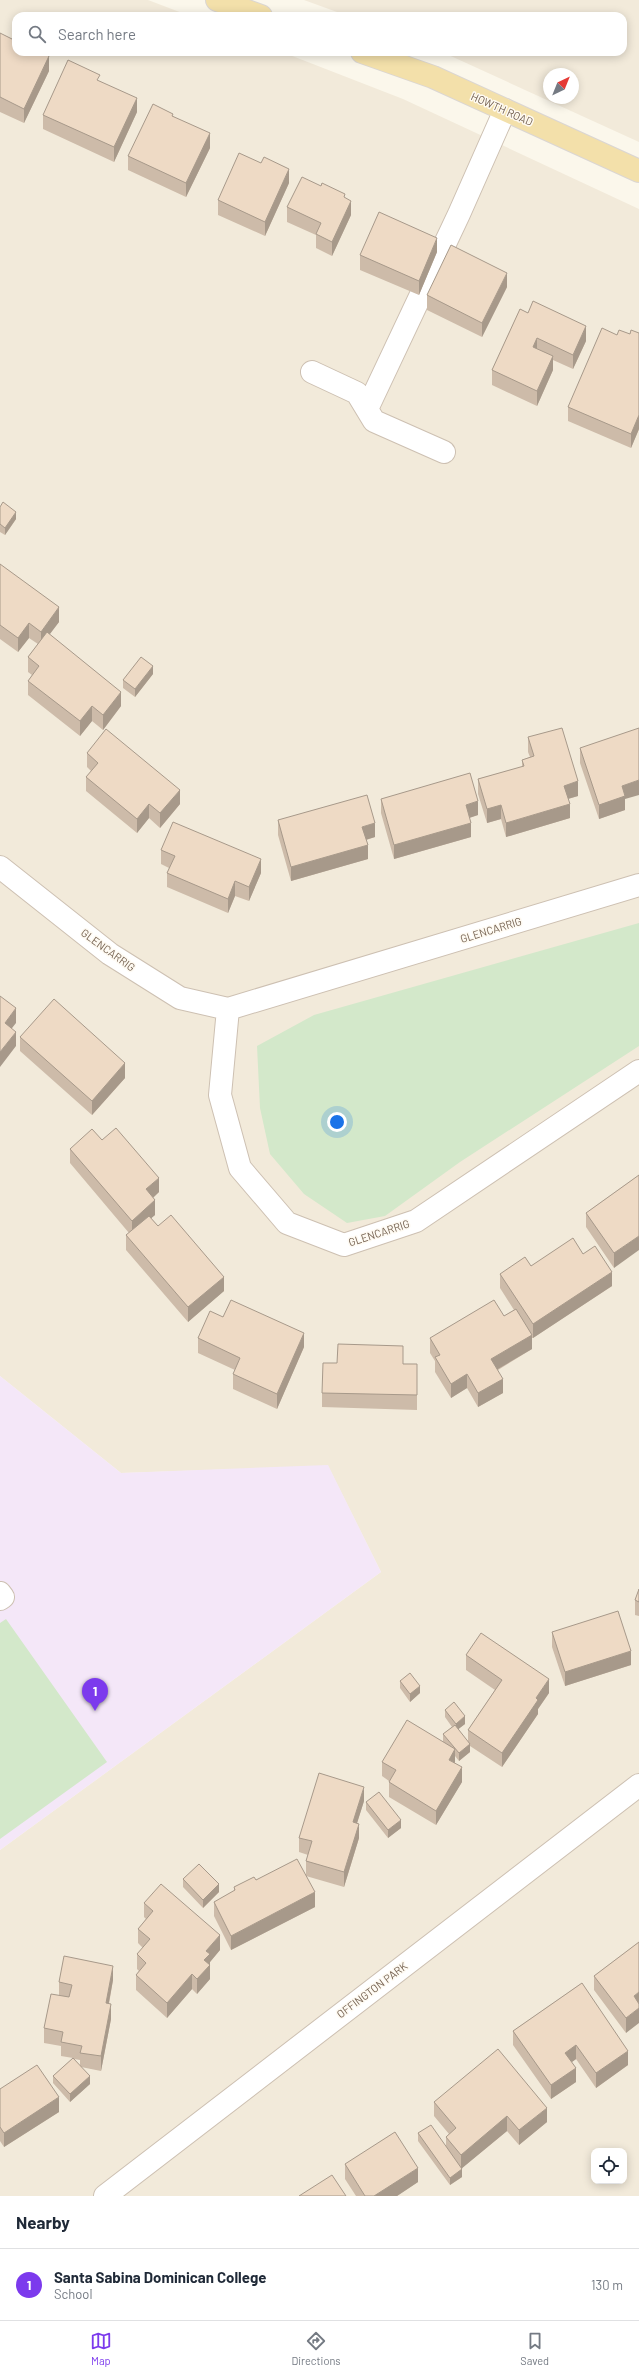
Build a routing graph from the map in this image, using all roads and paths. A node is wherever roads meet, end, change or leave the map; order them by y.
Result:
1 (217, 0) edge
2 (250, 12) edge
3 (373, 56) edge
4 (505, 110) junction
5 (639, 171) edge
6 (312, 372) dead end
7 (367, 409) junction
8 (444, 452) dead end
9 (0, 867) edge
10 (639, 885) edge
11 (228, 1009) junction
12 (639, 1071) edge
13 (0, 1593) edge
14 (0, 1600) edge
15 (639, 1785) edge
16 (105, 2196) edge

1 - 2 main road
3 - 4 main road, HOWTH ROAD
4 - 5 main road, HOWTH ROAD
4 - 7 street
6 - 7 street
7 - 8 street
9 - 11 street, GLENCARRIG
10 - 11 street, GLENCARRIG
11 - 12 street, GLENCARRIG
13 - 14 street
15 - 16 street, OFFINGTON PARK

